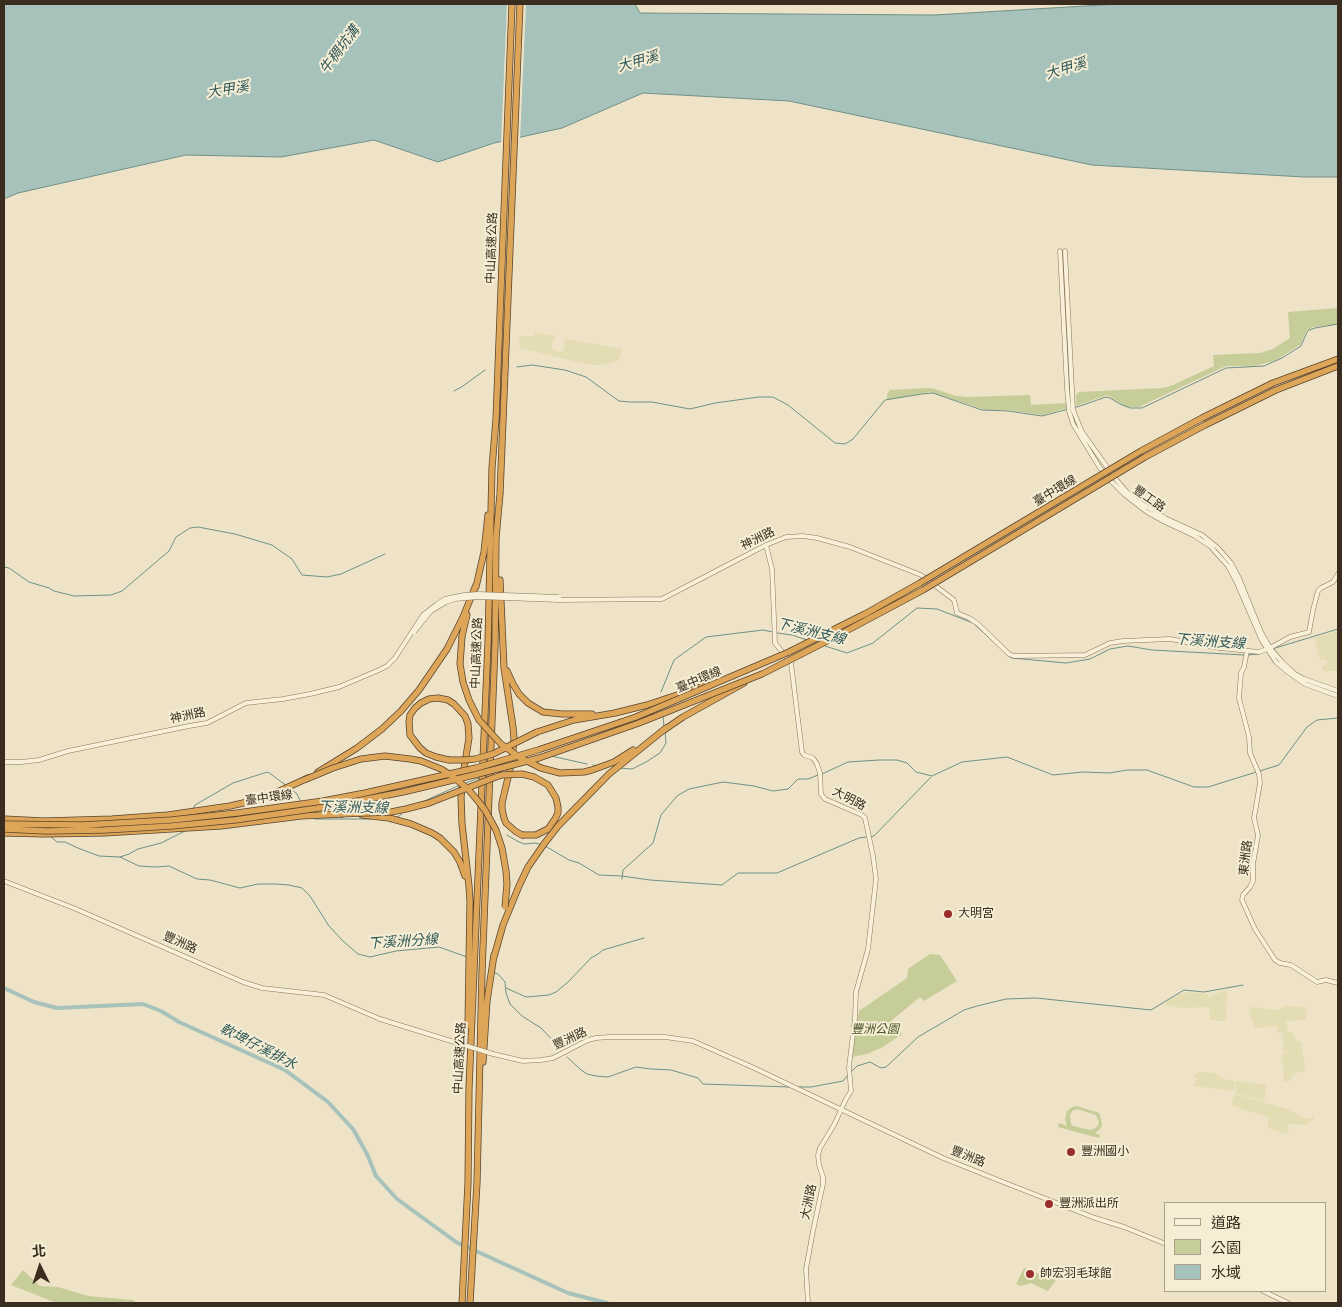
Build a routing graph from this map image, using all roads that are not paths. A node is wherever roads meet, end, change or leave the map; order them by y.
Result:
1 (512, 4) edge
2 (520, 4) edge
3 (1062, 251) dead end
4 (1338, 359) edge
5 (1338, 366) edge
6 (492, 468) junction
7 (496, 538) junction
8 (766, 545) junction
9 (1338, 574) edge
10 (458, 634) junction
11 (1268, 649) junction
12 (1247, 651) junction
13 (504, 654) junction
14 (755, 667) junction
15 (762, 674) junction
16 (1338, 691) edge
17 (1338, 696) edge
18 (646, 705) junction
19 (666, 728) junction
20 (4, 762) edge
21 (304, 780) junction
22 (340, 814) junction
23 (4, 819) edge
24 (4, 824) edge
25 (4, 829) edge
26 (4, 833) edge
27 (4, 881) edge
28 (470, 902) junction
29 (507, 907) junction
30 (472, 954) junction
31 (1338, 983) edge
32 (478, 1104) junction
33 (841, 1110) junction
34 (1164, 1243) edge
35 (1265, 1292) edge
36 (462, 1303) edge
37 (470, 1303) edge
38 (808, 1303) edge
39 (1288, 1303) edge

1 - 6 highway, 中山高速公路
2 - 7 highway, 中山高速公路
3 - 11 street, 豐工路
4 - 14 highway, 臺中環線, bridge
5 - 15 highway, 臺中環線, bridge
6 - 10 highway
6 - 30 highway, 中山高速公路
7 - 13 highway
7 - 32 highway, 中山高速公路
8 - 12 street, 神洲路
8 - 20 street, 神洲路, bridge
8 - 33 street, 大明路
9 - 11 street
10 - 19 highway, bridge
10 - 21 highway, bridge
11 - 12 street
11 - 16 street, 豐工路
11 - 17 street, 豐工路
12 - 31 street, 東洲路
13 - 18 highway
13 - 22 highway, bridge
14 - 18 highway, bridge
14 - 24 highway, 臺中環線, bridge
15 - 19 highway, bridge
15 - 25 highway, 臺中環線, bridge
18 - 28 highway, bridge
19 - 29 highway
21 - 23 highway, bridge
21 - 29 highway, bridge
22 - 26 highway, bridge
22 - 28 highway, bridge
27 - 33 street, 豐洲路, bridge
28 - 30 highway
29 - 32 highway
30 - 36 highway, 中山高速公路
32 - 37 highway, 中山高速公路
33 - 34 street, 豐洲路
33 - 38 street, 大洲路
35 - 39 street

